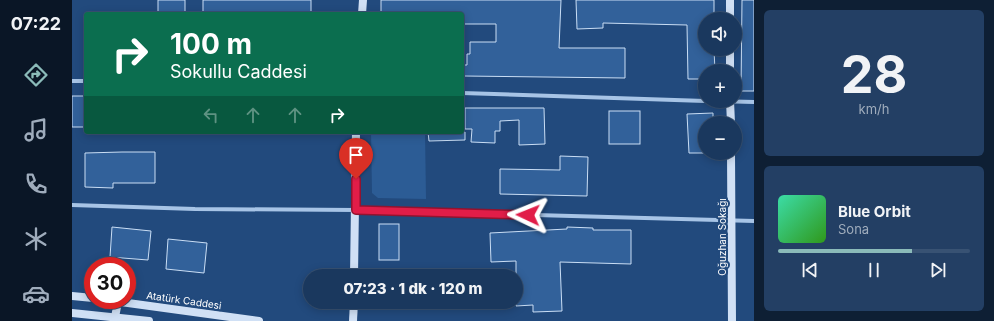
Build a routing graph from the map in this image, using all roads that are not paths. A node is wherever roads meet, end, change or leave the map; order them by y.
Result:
1 (363, 0) edge
2 (730, 0) edge
3 (362, 12) edge
4 (730, 12) edge
5 (72, 81) edge
6 (84, 81) edge
7 (464, 93) edge
8 (698, 101) edge
9 (742, 102) edge
10 (754, 102) edge
11 (356, 134) edge
12 (731, 160) edge
13 (72, 205) edge
14 (356, 210) junction
15 (732, 221) junction
16 (754, 221) edge
17 (354, 269) edge
18 (72, 296) edge
19 (84, 297) edge
20 (136, 304) edge
21 (117, 309) edge
22 (354, 309) edge
23 (72, 313) edge
24 (115, 317) junction
25 (149, 321) edge
26 (259, 321) edge
27 (353, 321) edge
28 (732, 321) edge

1 - 3 street
2 - 4 street
5 - 6 street
7 - 8 street
9 - 10 street
11 - 14 street
12 - 15 street, Oğuzhan Sokağı
13 - 14 street
14 - 15 street
14 - 17 street
15 - 16 street
15 - 28 street, Oğuzhan Sokağı
18 - 19 street
20 - 26 street, Atatürk Caddesi
21 - 24 street
22 - 27 street
23 - 24 street
24 - 25 street

